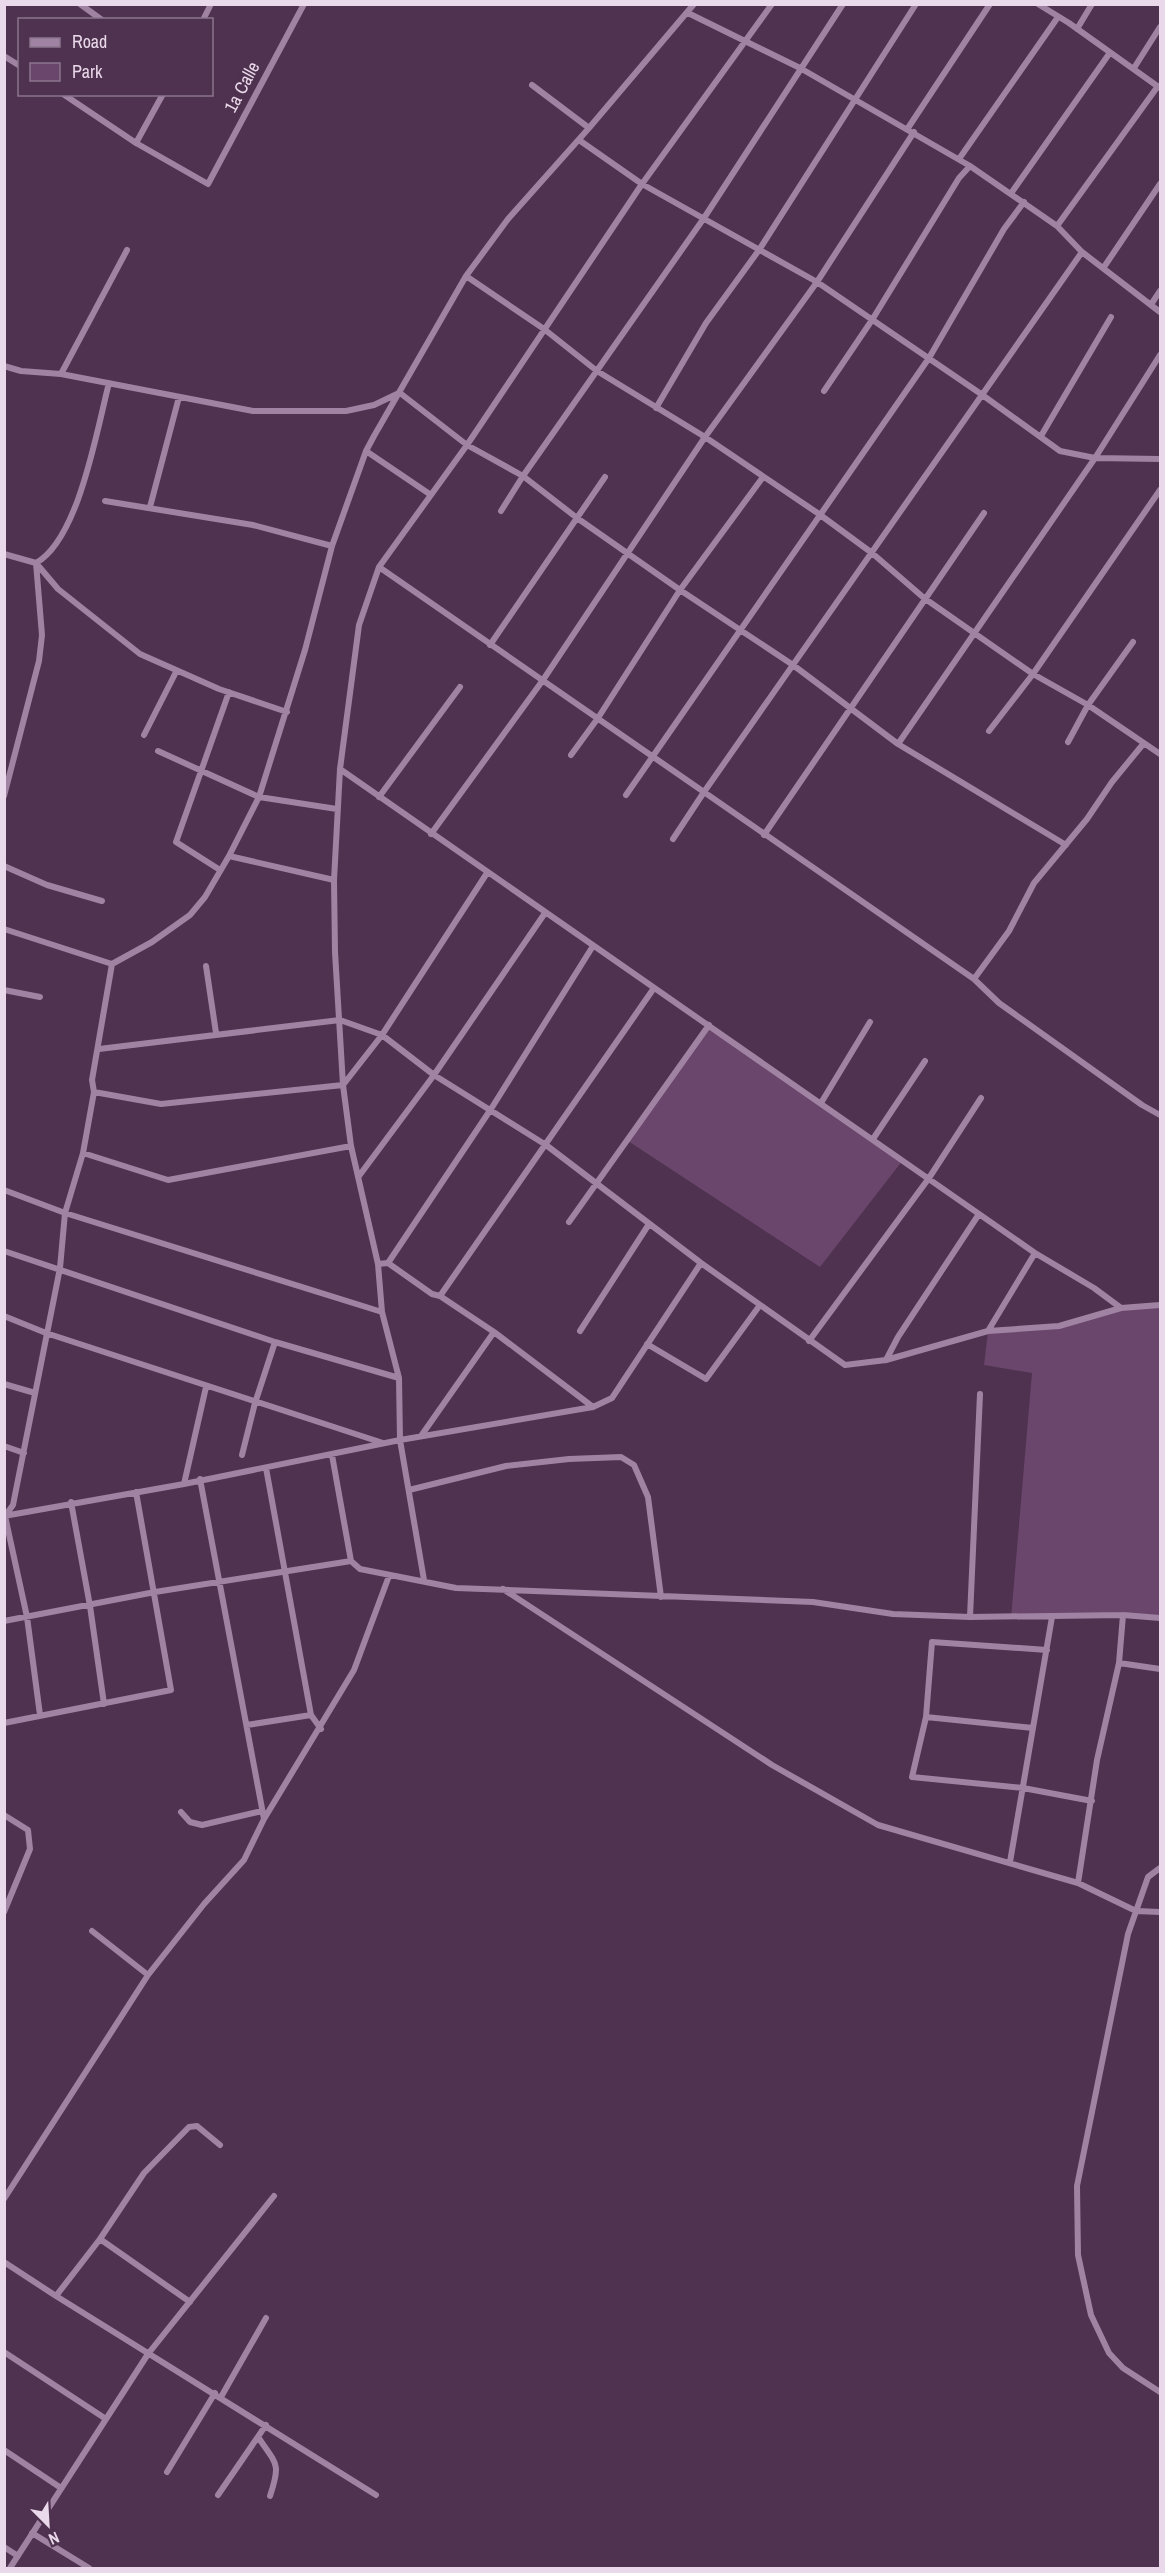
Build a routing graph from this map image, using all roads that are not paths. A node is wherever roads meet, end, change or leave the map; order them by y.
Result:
1 (80, 4) edge
2 (211, 4) edge
3 (304, 4) edge
4 (694, 4) edge
5 (772, 4) edge
6 (843, 4) edge
7 (916, 4) edge
8 (990, 4) edge
9 (1038, 4) edge
10 (1092, 4) edge
11 (688, 13) junction
12 (1058, 17) junction
13 (99, 18) edge
14 (204, 18) edge
15 (1161, 27) edge
16 (1077, 29) junction
17 (746, 41) junction
18 (1110, 54) junction
19 (4, 56) edge
20 (18, 65) edge
21 (801, 68) junction
22 (1134, 68) junction
23 (532, 85) dead end
24 (1159, 87) edge
25 (66, 96) edge
26 (162, 96) edge
27 (855, 99) junction
28 (589, 128) junction
29 (911, 130) junction
30 (579, 140) junction
31 (136, 143) junction
32 (959, 159) junction
33 (970, 166) junction
34 (642, 184) junction
35 (1161, 184) edge
36 (1012, 192) junction
37 (1024, 202) junction
38 (704, 218) junction
39 (1057, 226) junction
40 (127, 250) dead end
41 (759, 250) junction
42 (1082, 252) junction
43 (1104, 267) junction
44 (466, 276) junction
45 (817, 282) junction
46 (1161, 291) edge
47 (1152, 303) junction
48 (1161, 312) edge
49 (1111, 317) dead end
50 (872, 320) junction
51 (544, 329) junction
52 (1161, 355) edge
53 (928, 358) junction
54 (4, 366) edge
55 (597, 371) junction
56 (61, 374) junction
57 (109, 383) junction
58 (824, 391) dead end
59 (400, 393) junction
60 (981, 393) junction
61 (178, 396) junction
62 (656, 408) junction
63 (705, 436) junction
64 (1041, 436) junction
65 (467, 444) junction
66 (366, 451) junction
67 (1095, 458) junction
68 (1161, 459) edge
69 (523, 476) junction
70 (605, 477) dead end
71 (763, 477) junction
72 (1161, 490) edge
73 (431, 495) junction
74 (105, 501) dead end
75 (150, 507) junction
76 (501, 511) dead end
77 (984, 513) dead end
78 (819, 514) junction
79 (577, 518) junction
80 (332, 546) junction
81 (627, 552) junction
82 (872, 553) junction
83 (4, 554) edge
84 (36, 563) junction
85 (379, 567) junction
86 (680, 590) junction
87 (924, 598) junction
88 (741, 632) junction
89 (974, 633) junction
90 (1133, 642) dead end
91 (490, 645) junction
92 (793, 665) junction
93 (176, 672) junction
94 (1032, 674) junction
95 (543, 680) junction
96 (460, 687) dead end
97 (229, 692) junction
98 (1088, 705) junction
99 (850, 706) junction
100 (287, 712) junction
101 (598, 718) junction
102 (989, 731) dead end
103 (144, 735) dead end
104 (1068, 742) dead end
105 (1143, 743) junction
106 (898, 744) junction
107 (158, 751) dead end
108 (1161, 754) edge
109 (571, 755) dead end
110 (654, 757) junction
111 (340, 769) junction
112 (201, 771) junction
113 (704, 792) junction
114 (626, 795) dead end
115 (4, 796) edge
116 (259, 797) junction
117 (379, 797) junction
118 (337, 808) junction
119 (431, 834) junction
120 (764, 835) junction
121 (673, 839) dead end
122 (1066, 845) junction
123 (229, 856) junction
124 (4, 866) edge
125 (220, 870) junction
126 (487, 873) junction
127 (334, 880) junction
128 (102, 901) dead end
129 (545, 913) junction
130 (4, 929) edge
131 (593, 946) junction
132 (112, 964) junction
133 (206, 966) dead end
134 (974, 979) junction
135 (654, 988) junction
136 (4, 990) edge
137 (40, 997) dead end
138 (340, 1020) junction
139 (870, 1022) dead end
140 (709, 1025) junction
141 (216, 1033) junction
142 (382, 1035) junction
143 (99, 1049) junction
144 (925, 1061) dead end
145 (434, 1075) junction
146 (343, 1085) junction
147 (94, 1092) junction
148 (981, 1098) dead end
149 (821, 1103) junction
150 (491, 1109) junction
151 (1161, 1115) edge
152 (873, 1139) junction
153 (546, 1145) junction
154 (351, 1146) junction
155 (83, 1154) junction
156 (360, 1176) junction
157 (929, 1178) junction
158 (597, 1186) junction
159 (4, 1190) edge
160 (65, 1213) junction
161 (979, 1214) junction
162 (568, 1222) dead end
163 (649, 1224) junction
164 (4, 1251) edge
165 (1035, 1253) junction
166 (388, 1263) junction
167 (701, 1263) junction
168 (378, 1264) junction
169 (60, 1268) junction
170 (440, 1296) junction
171 (759, 1305) junction
172 (1161, 1305) edge
173 (1121, 1308) junction
174 (382, 1311) junction
175 (4, 1316) edge
176 (988, 1330) junction
177 (580, 1331) dead end
178 (494, 1332) junction
179 (46, 1333) junction
180 (809, 1341) junction
181 (275, 1342) junction
182 (647, 1344) junction
183 (886, 1359) junction
184 (399, 1378) junction
185 (4, 1384) edge
186 (206, 1387) junction
187 (35, 1393) junction
188 (980, 1394) dead end
189 (255, 1403) junction
190 (593, 1407) junction
191 (421, 1436) junction
192 (400, 1440) junction
193 (383, 1444) junction
194 (4, 1446) edge
195 (24, 1453) junction
196 (242, 1455) dead end
197 (332, 1455) junction
198 (266, 1468) junction
199 (200, 1479) junction
200 (184, 1484) junction
201 (409, 1490) junction
202 (136, 1492) junction
203 (70, 1503) junction
204 (5, 1516) edge
205 (351, 1561) junction
206 (286, 1573) junction
207 (389, 1576) junction
208 (424, 1580) junction
209 (222, 1584) junction
210 (502, 1588) junction
211 (155, 1592) junction
212 (661, 1597) junction
213 (90, 1606) junction
214 (1123, 1615) junction
215 (27, 1617) junction
216 (970, 1617) junction
217 (1052, 1617) junction
218 (1161, 1618) edge
219 (4, 1621) edge
220 (1047, 1650) junction
221 (1119, 1663) junction
222 (1161, 1669) edge
223 (104, 1704) junction
224 (40, 1715) junction
225 (311, 1715) junction
226 (926, 1717) junction
227 (4, 1723) edge
228 (247, 1725) junction
229 (1033, 1728) junction
230 (321, 1729) junction
231 (1023, 1788) junction
232 (1092, 1801) junction
233 (262, 1811) junction
234 (181, 1812) dead end
235 (4, 1815) edge
236 (264, 1819) junction
237 (1010, 1862) junction
238 (1161, 1868) edge
239 (1078, 1883) junction
240 (1136, 1911) junction
241 (4, 1912) edge
242 (1161, 1912) edge
243 (92, 1931) dead end
244 (148, 1975) junction
245 (220, 2145) dead end
246 (274, 2196) dead end
247 (4, 2199) edge
248 (100, 2239) junction
249 (4, 2262) edge
250 (56, 2296) junction
251 (190, 2302) junction
252 (267, 2318) dead end
253 (4, 2352) edge
254 (148, 2354) junction
255 (1161, 2392) edge
256 (218, 2395) junction
257 (106, 2419) junction
258 (266, 2425) junction
259 (258, 2438) junction
260 (4, 2450) edge
261 (167, 2472) dead end
262 (61, 2488) junction
263 (218, 2495) dead end
264 (376, 2495) dead end
265 (270, 2496) dead end
266 (32, 2534) junction
267 (4, 2547) edge
268 (18, 2556) junction
269 (10, 2568) edge
270 (90, 2568) edge

1 - 13 street
2 - 14 street
3 - 31 street, 1a Calle
4 - 11 street
5 - 17 street
6 - 21 street
7 - 27 street
8 - 29 street
9 - 12 street
10 - 16 street
11 - 17 street
11 - 28 street
12 - 16 street
12 - 32 street
15 - 22 street
16 - 18 street
17 - 21 street
17 - 34 street
18 - 22 street
18 - 36 street
19 - 20 street
21 - 27 street
21 - 38 street
22 - 24 street
23 - 28 street
24 - 39 street
25 - 31 street
26 - 31 street
27 - 29 street
27 - 41 street
28 - 30 street
29 - 32 street
29 - 45 street
30 - 34 street
30 - 44 street
32 - 33 street
33 - 36 street
33 - 50 street
34 - 38 street
34 - 51 street
35 - 43 street
36 - 37 street
37 - 39 street
37 - 53 street
38 - 41 street
38 - 55 street
39 - 42 street
40 - 56 street
41 - 45 street
41 - 62 street
42 - 43 street
42 - 60 street
43 - 47 street
44 - 51 street
44 - 59 street
45 - 50 street
45 - 63 street
46 - 47 street
47 - 48 street
49 - 64 street
50 - 53 street
50 - 58 street
51 - 55 street
51 - 65 street
52 - 67 street
53 - 60 street
53 - 78 street
54 - 56 street
55 - 62 street
55 - 69 street
56 - 57 street
57 - 61 street
57 - 84 street
59 - 61 street
59 - 65 street
59 - 66 street
60 - 64 street
60 - 82 street
61 - 75 street
62 - 63 street
63 - 71 street
63 - 81 street
64 - 67 street
65 - 69 street
65 - 73 street
66 - 73 street
66 - 80 street
67 - 68 street
67 - 89 street
69 - 76 street
69 - 79 street
70 - 79 street
71 - 78 street
71 - 86 street
72 - 94 street
73 - 85 street
74 - 75 street
75 - 80 street
77 - 87 street
78 - 82 street
78 - 88 street
79 - 81 street
79 - 91 street
80 - 100 street
81 - 86 street
81 - 95 street
82 - 87 street
82 - 92 street
83 - 84 street
84 - 93 street
84 - 115 street
85 - 91 street
85 - 111 street
86 - 88 street
86 - 101 street
87 - 89 street
87 - 99 street
88 - 92 street
88 - 110 street
89 - 94 street
89 - 106 street
90 - 98 street
91 - 95 street
92 - 99 street
92 - 113 street
93 - 97 street
93 - 103 street
94 - 98 street
94 - 102 street
95 - 101 street
95 - 119 street
96 - 117 street
97 - 100 street
97 - 112 street
98 - 104 street
98 - 105 street
99 - 106 street
99 - 120 street
100 - 116 street
101 - 109 street
101 - 110 street
105 - 108 street
105 - 122 street
106 - 122 street
107 - 112 street
110 - 113 street
110 - 114 street
111 - 117 street
111 - 118 street
112 - 116 street
112 - 125 street
113 - 120 street
113 - 121 street
116 - 118 street
116 - 123 street
117 - 119 street
118 - 127 street
119 - 126 street
120 - 134 street
122 - 134 street
123 - 125 street
123 - 127 street
124 - 128 street
125 - 132 street
126 - 129 street
126 - 142 street
127 - 138 street
129 - 131 street
129 - 145 street
130 - 132 street
131 - 135 street
131 - 150 street
132 - 143 street
133 - 141 street
134 - 151 street
135 - 140 street
135 - 153 street
136 - 137 street
138 - 141 street
138 - 142 street
138 - 146 street
139 - 149 street
140 - 149 street
140 - 158 street
141 - 143 street
142 - 145 street
142 - 146 street
143 - 147 street
144 - 152 street
145 - 150 street
145 - 156 street
146 - 147 street
146 - 154 street
147 - 155 street
148 - 157 street
149 - 152 street
150 - 153 street
150 - 166 street
152 - 157 street
153 - 158 street
153 - 170 street
154 - 155 street
154 - 156 street
155 - 160 street
156 - 168 street
157 - 161 street
157 - 180 street
158 - 162 street
158 - 163 street
159 - 160 street
160 - 169 street
160 - 174 street
161 - 165 street
161 - 183 street
163 - 167 street
163 - 177 street
164 - 169 street
165 - 173 street
165 - 176 street
166 - 168 street
166 - 170 street
167 - 171 street
167 - 182 street
168 - 174 street
169 - 179 street
169 - 181 street
170 - 178 street
171 - 180 street
171 - 182 street
172 - 173 street
173 - 176 street
174 - 184 street
175 - 179 street
176 - 183 street
178 - 190 street
178 - 191 street
179 - 186 street
179 - 187 street
180 - 183 street
181 - 184 street
181 - 189 street
182 - 190 street
184 - 192 street
185 - 187 street
186 - 189 street
186 - 200 street
187 - 195 street
188 - 216 street
189 - 193 street
189 - 196 street
190 - 191 street
191 - 192 street
192 - 193 street
192 - 201 street
193 - 197 street
194 - 195 street
195 - 204 street
197 - 198 street
197 - 205 street
198 - 199 street
198 - 206 street
199 - 200 street
199 - 209 street
200 - 202 street
201 - 208 street
201 - 212 street
202 - 203 street
202 - 211 street
203 - 204 street
203 - 213 street
204 - 215 street
205 - 206 street
205 - 207 street
206 - 209 street
206 - 225 street
207 - 208 street
207 - 230 street
208 - 210 street
209 - 211 street
209 - 228 street
210 - 212 street
210 - 237 street
211 - 213 street
211 - 223 street
212 - 216 street
213 - 215 street
213 - 223 street
214 - 217 street
214 - 218 street
214 - 221 street
215 - 219 street
215 - 224 street
216 - 217 street
217 - 220 street
220 - 226 street
220 - 229 street
221 - 222 street
221 - 232 street
223 - 224 street
224 - 227 street
225 - 228 street
225 - 230 street
226 - 229 street
226 - 231 street
228 - 233 street
229 - 231 street
230 - 236 street
231 - 232 street
231 - 237 street
232 - 239 street
233 - 234 street
233 - 236 street
235 - 241 street
236 - 244 street
237 - 239 street
238 - 240 street
239 - 240 street
240 - 242 street
240 - 255 street
243 - 244 street
244 - 247 street
245 - 248 street
246 - 251 street
248 - 250 street
248 - 251 street
249 - 250 street
250 - 254 street
251 - 254 street
252 - 256 street
253 - 257 street
254 - 256 street
254 - 257 street
256 - 258 street
256 - 261 street
257 - 262 street
258 - 259 street
258 - 264 street
259 - 263 street
259 - 265 street
260 - 262 street
262 - 266 street
266 - 268 street
266 - 270 street
267 - 268 street
268 - 269 street

